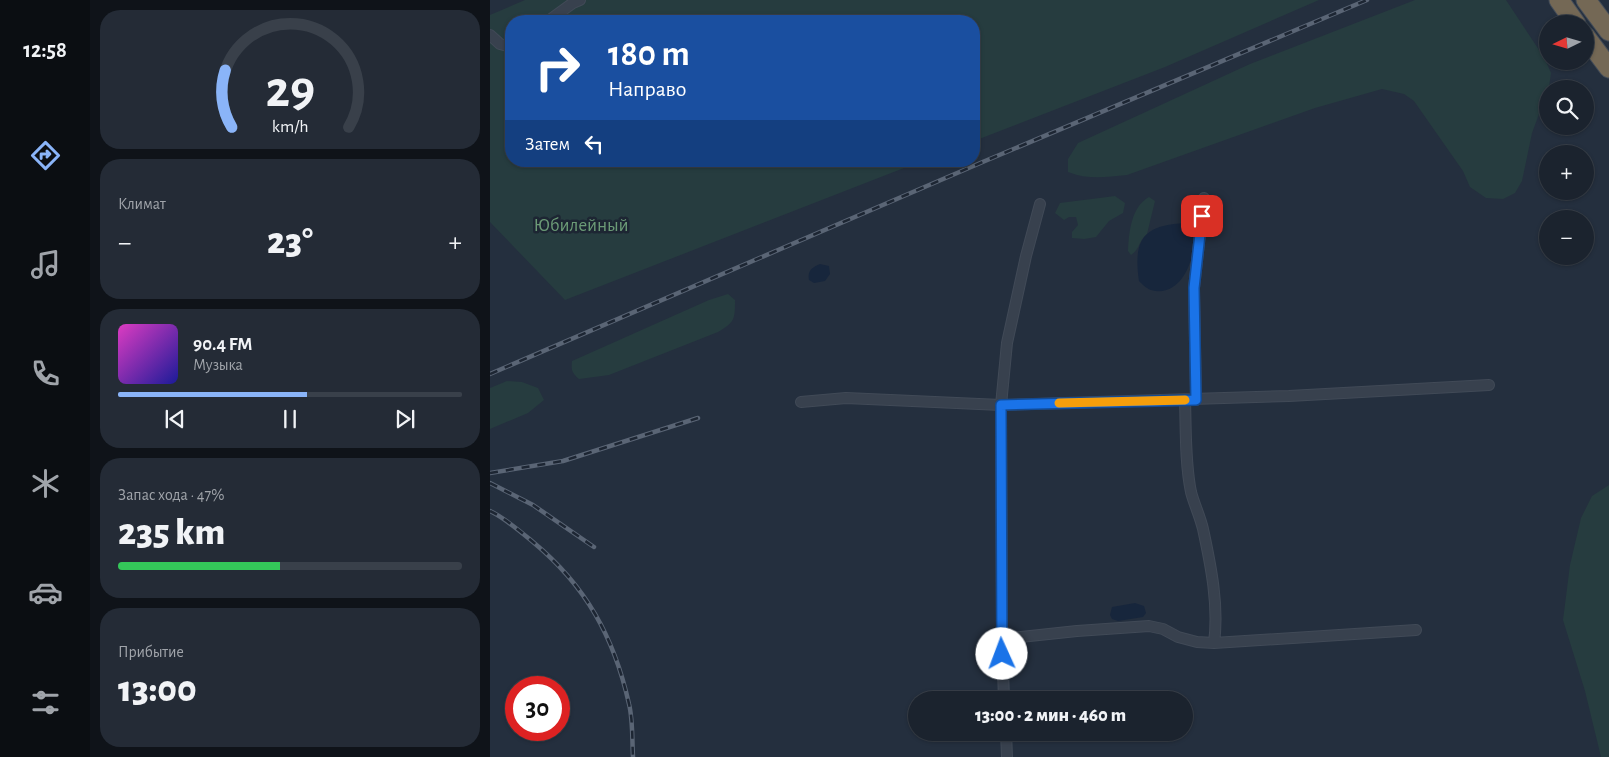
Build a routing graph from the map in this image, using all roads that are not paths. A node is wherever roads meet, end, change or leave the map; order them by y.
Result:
1 (580, 0) edge
2 (1559, 0) edge
3 (1586, 0) edge
4 (556, 15) edge
5 (1570, 15) edge
6 (1609, 31) edge
7 (490, 35) edge
8 (505, 45) edge
9 (1594, 48) edge
10 (1609, 68) edge
11 (1204, 198) dead end
12 (1040, 204) dead end
13 (1488, 385) dead end
14 (1185, 400) junction
15 (1196, 400) junction
16 (801, 402) dead end
17 (1001, 405) junction
18 (1416, 630) dead end
19 (1002, 639) junction
20 (1214, 643) junction
21 (1004, 691) edge
22 (1006, 741) edge
23 (1007, 757) edge

1 - 4 street
2 - 5 highway
3 - 6 highway
7 - 8 street
9 - 10 highway
11 - 15 street
12 - 17 street
13 - 15 street
14 - 15 street
14 - 17 street
14 - 20 street
16 - 17 street
17 - 19 street
18 - 20 street
19 - 20 street
19 - 21 street
22 - 23 street

